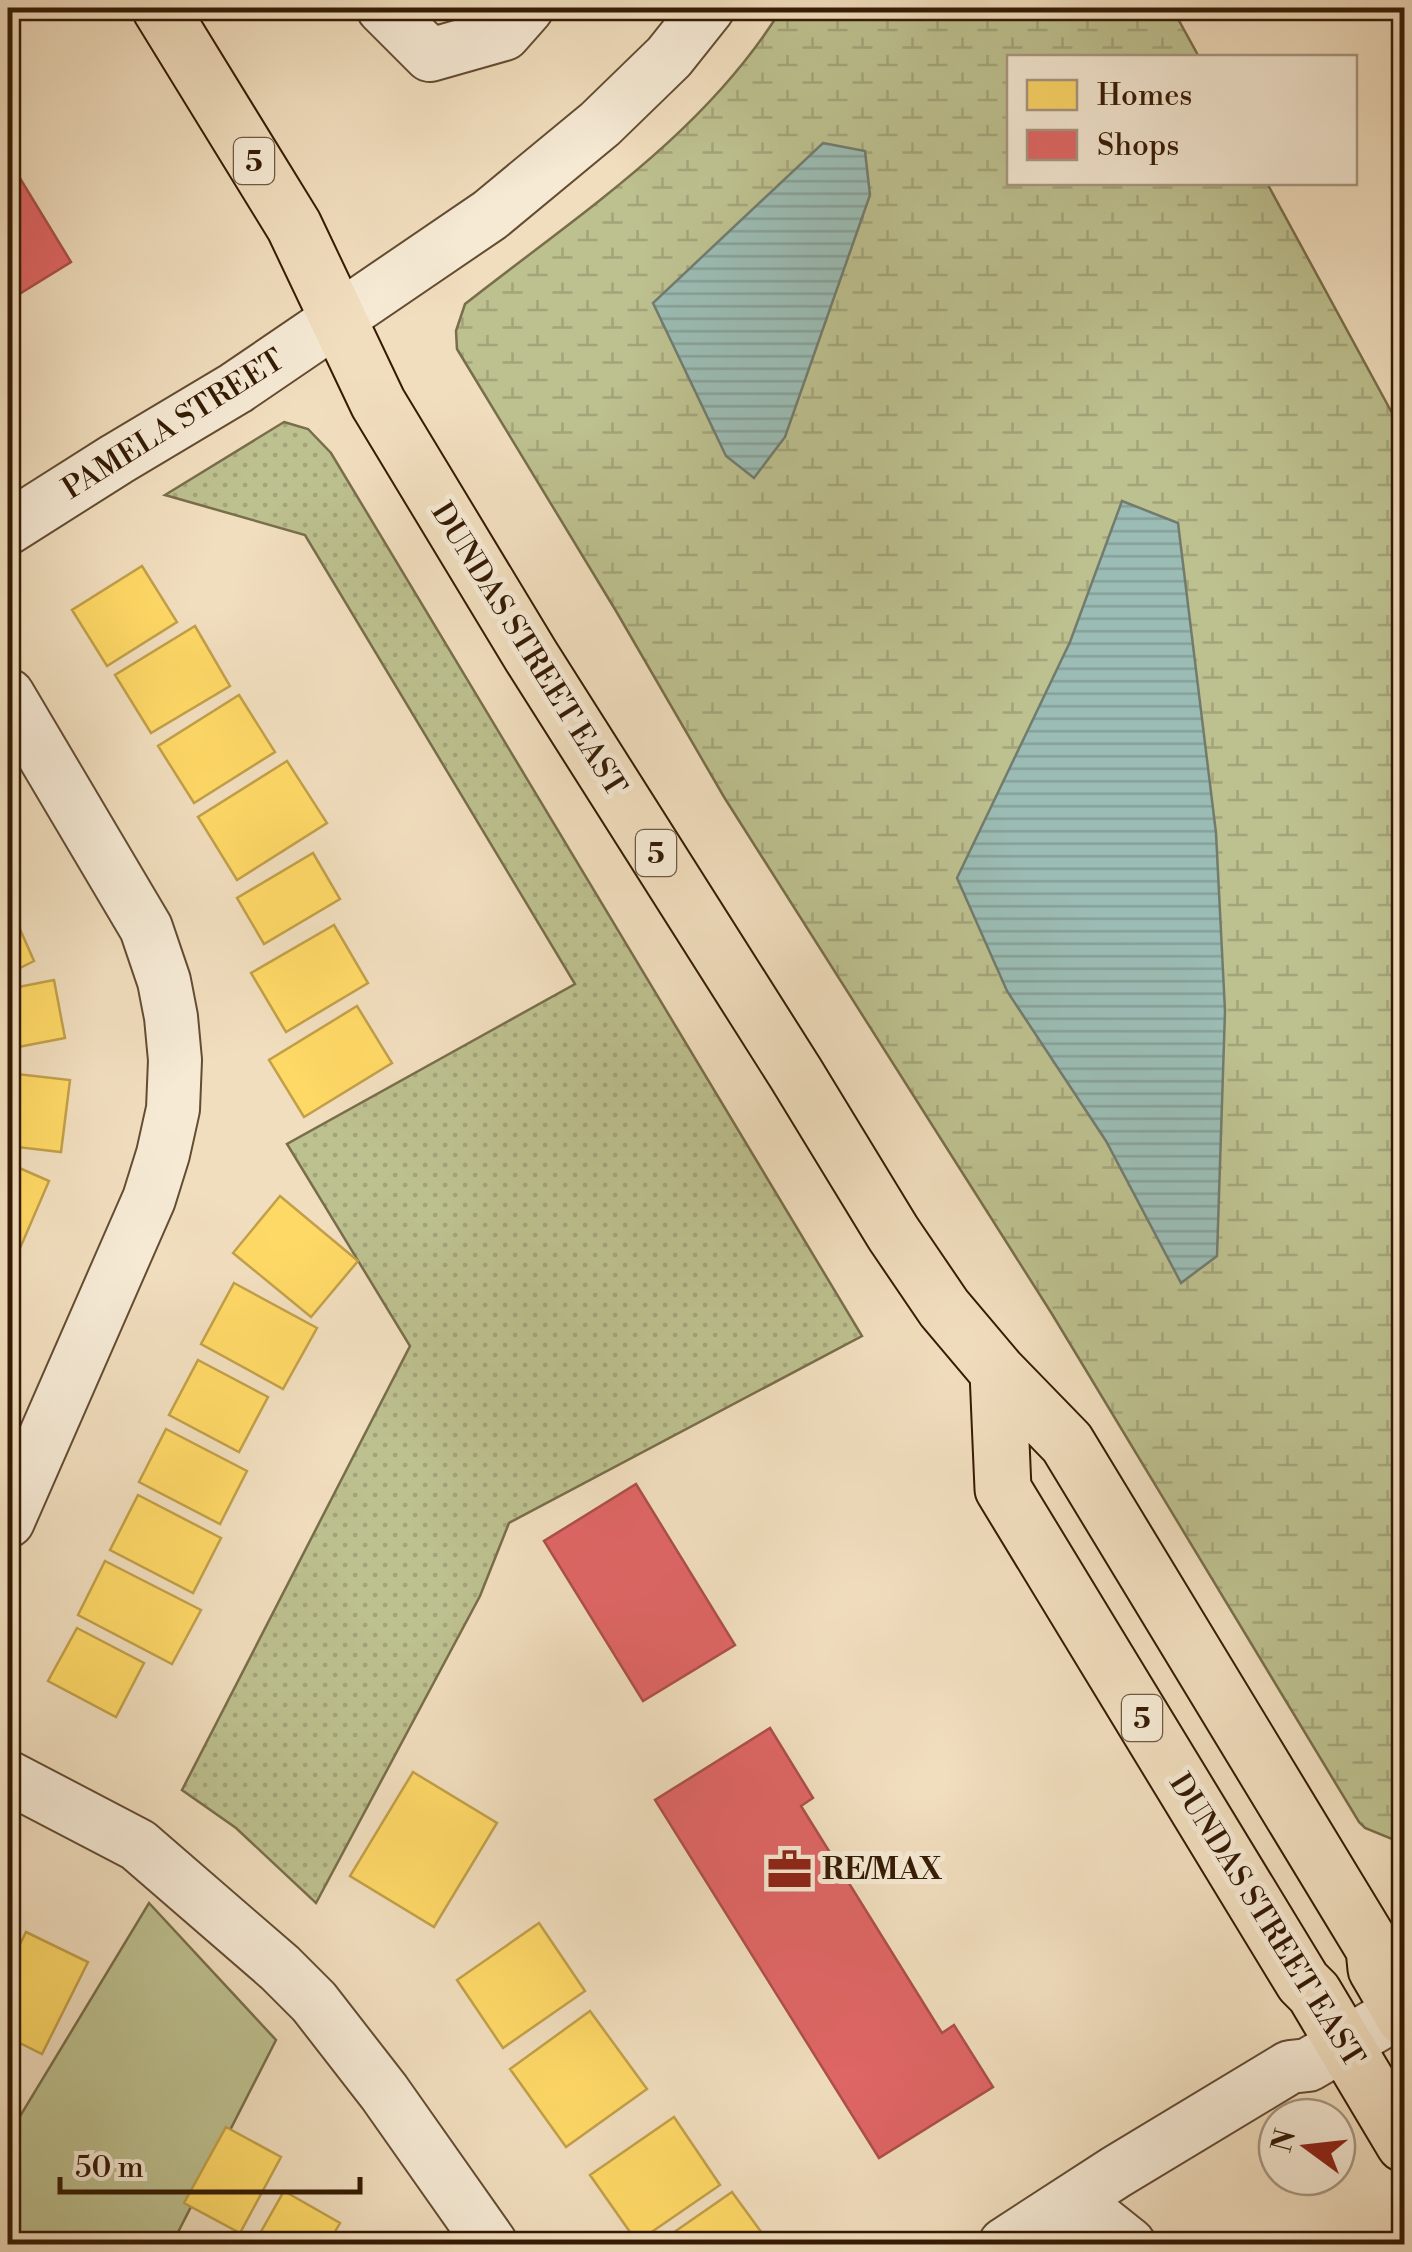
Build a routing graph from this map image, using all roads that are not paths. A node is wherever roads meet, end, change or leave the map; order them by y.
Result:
1 (160, 8) edge
2 (383, 8) edge
3 (527, 8) edge
4 (708, 8) edge
5 (338, 319) junction
6 (8, 528) edge
7 (8, 695) edge
8 (998, 1372) junction
9 (8, 1521) edge
10 (8, 1777) edge
11 (1330, 1878) junction
12 (1404, 1911) edge
13 (1404, 2019) edge
14 (1327, 2055) junction
15 (1404, 2144) edge
16 (1074, 2200) junction
17 (491, 2244) edge
18 (1006, 2244) edge
19 (1129, 2244) edge

1 - 5 main road, DUNDAS STREET EAST / 5
2 - 3 street
4 - 5 street, PAMELA STREET
5 - 6 street, PAMELA STREET
5 - 8 main road, DUNDAS STREET EAST / 5
7 - 9 street
8 - 11 main road, DUNDAS STREET EAST / 5
8 - 14 main road, DUNDAS STREET EAST / 5
10 - 17 street
11 - 12 main road
11 - 13 main road, DUNDAS STREET EAST / 5
13 - 14 street
14 - 15 main road, DUNDAS STREET EAST / 5
14 - 16 street
16 - 18 street
16 - 19 street

